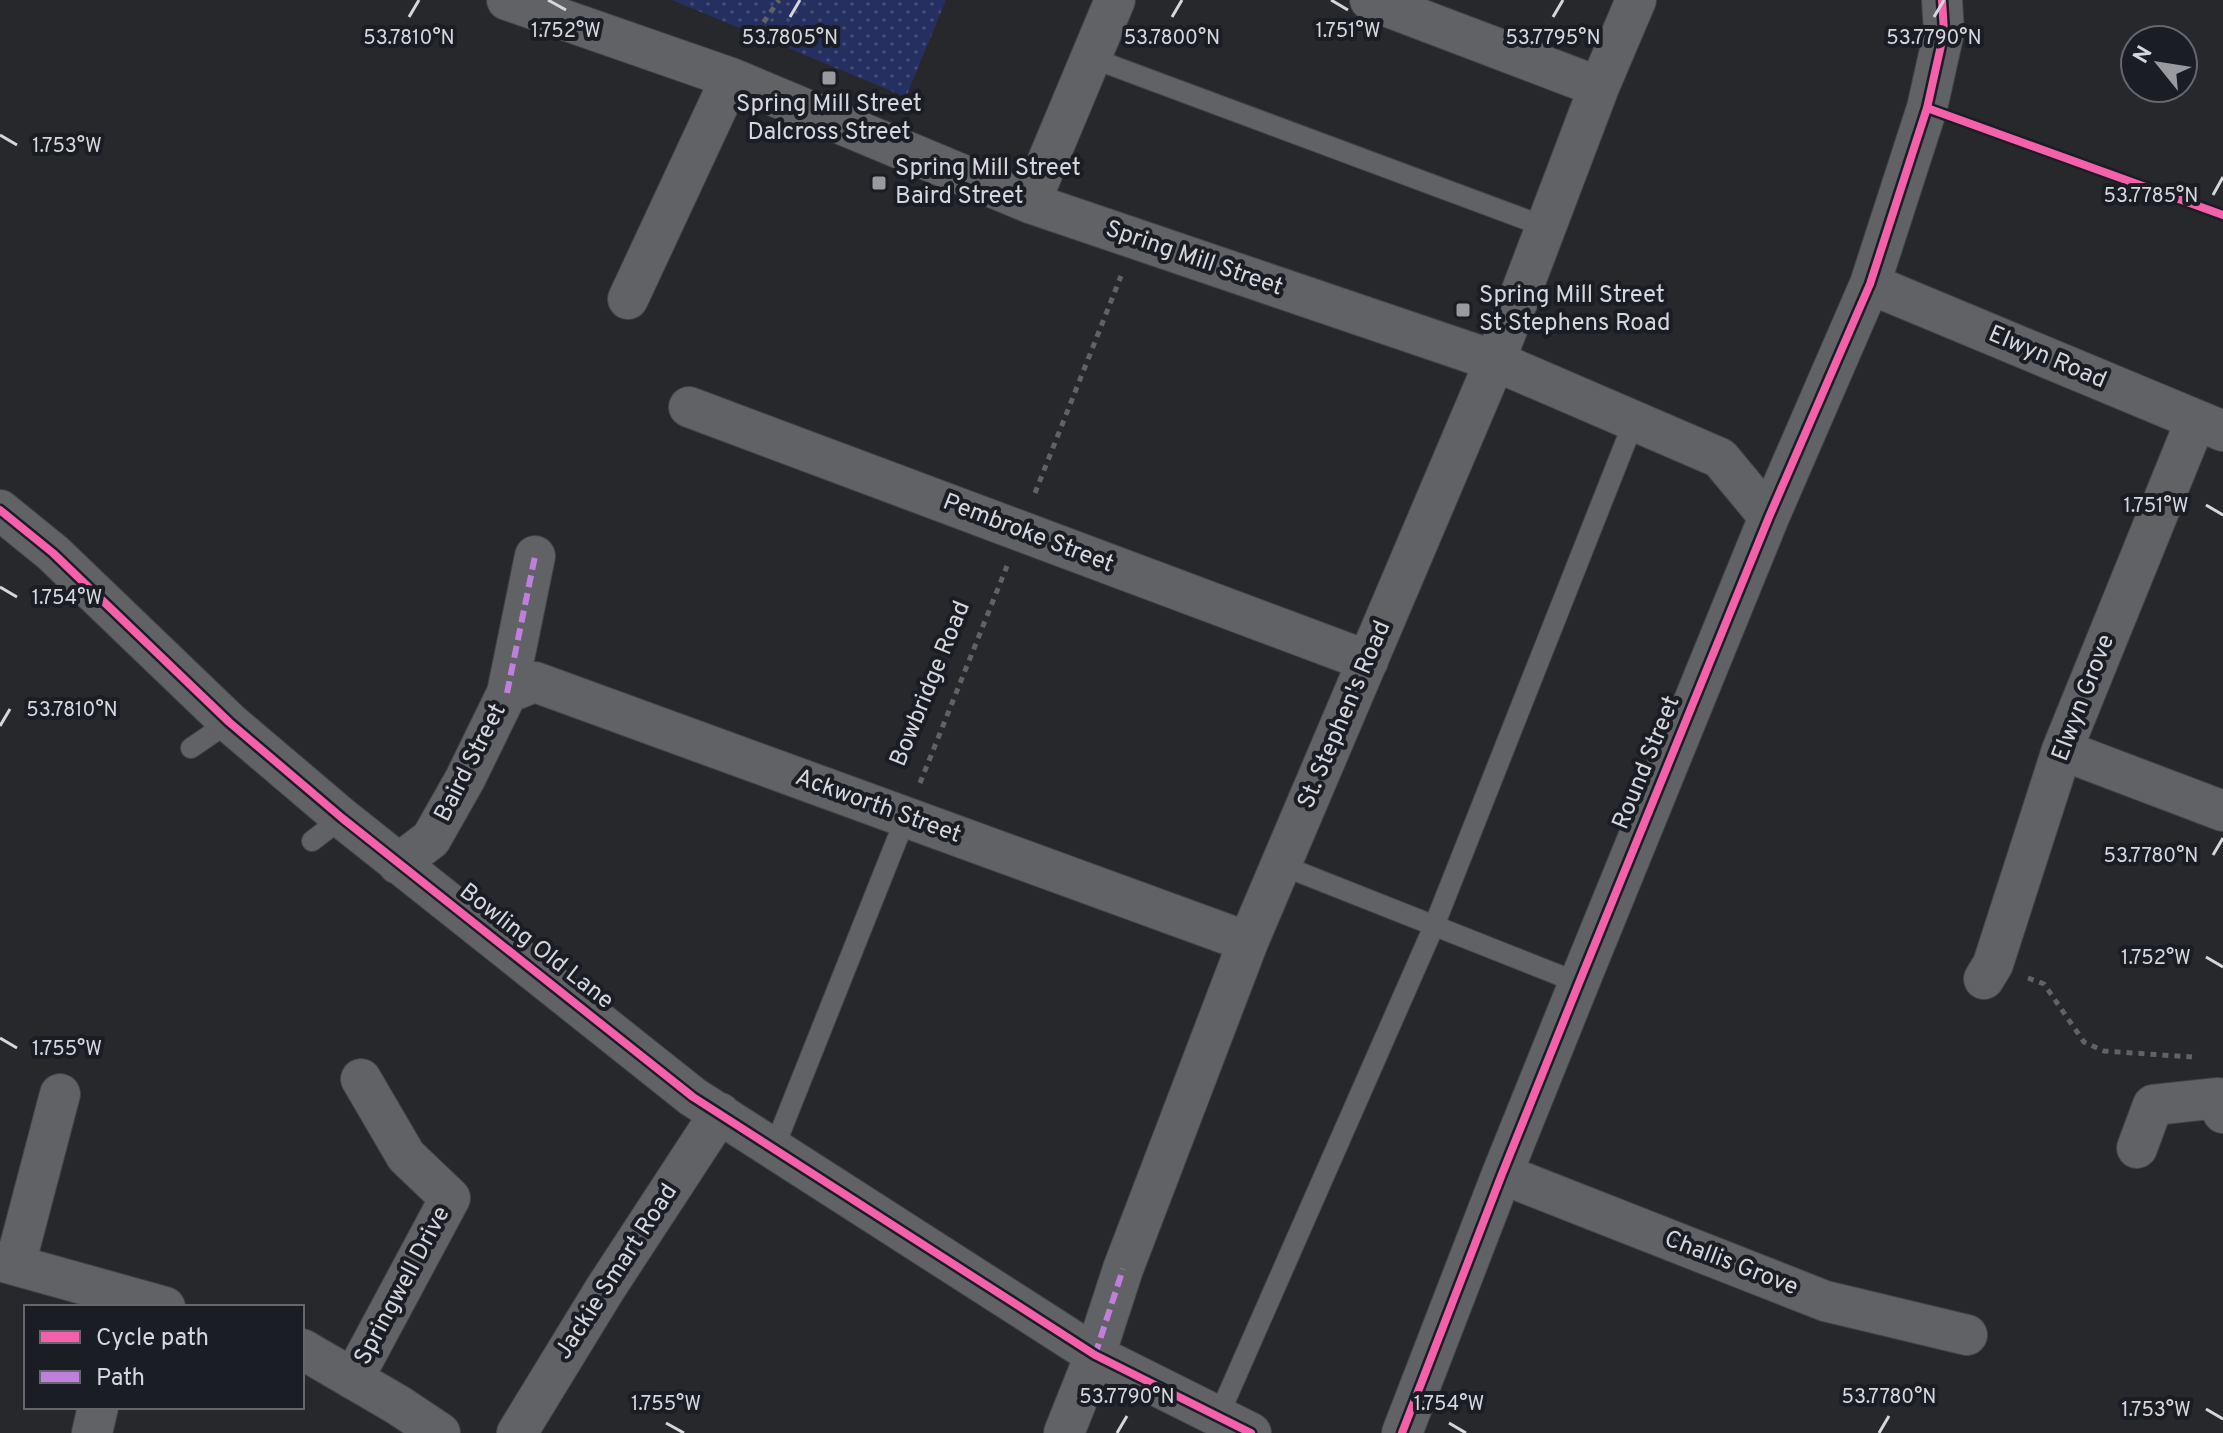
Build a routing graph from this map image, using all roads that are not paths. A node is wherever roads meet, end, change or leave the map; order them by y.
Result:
1 (507, 0) edge
2 (1115, 0) edge
3 (1370, 0) edge
4 (1636, 0) edge
5 (1942, 0) edge
6 (1089, 57) junction
7 (731, 78) junction
8 (1599, 87) junction
9 (1030, 203) junction
10 (1546, 227) junction
11 (1870, 284) junction
12 (628, 299) dead end
13 (1495, 361) junction
14 (689, 407) dead end
15 (1634, 421) junction
16 (2209, 426) edge
17 (0, 510) edge
18 (1769, 517) junction
19 (535, 556) dead end
20 (1368, 661) junction
21 (507, 693) junction
22 (229, 722) junction
23 (191, 748) dead end
24 (2062, 750) junction
25 (2223, 811) edge
26 (906, 817) junction
27 (398, 864) junction
28 (1281, 865) junction
29 (1434, 926) junction
30 (1248, 942) junction
31 (1989, 972) road end
32 (1579, 983) junction
33 (361, 1079) dead end
34 (60, 1094) dead end
35 (2221, 1103) edge
36 (720, 1113) junction
37 (774, 1148) junction
38 (2137, 1148) dead end
39 (1502, 1174) junction
40 (8, 1263) edge
41 (123, 1301) edge
42 (151, 1305) edge
43 (1967, 1335) dead end
44 (304, 1350) edge
45 (1095, 1355) junction
46 (353, 1379) junction
47 (98, 1409) edge
48 (1234, 1425) edge
49 (92, 1433) edge
50 (440, 1433) edge
51 (517, 1433) edge
52 (1064, 1433) edge
53 (1402, 1433) edge

1 - 7 street, Spring Mill Street
2 - 6 street
3 - 8 street
4 - 8 street, St. Stephen's Road
5 - 11 street, Round Street
6 - 9 street
6 - 10 lane
7 - 9 street, Spring Mill Street
7 - 12 street
8 - 10 street, St. Stephen's Road
9 - 13 street, Spring Mill Street
10 - 13 street, St. Stephen's Road
11 - 16 street, Elwyn Road
11 - 18 street, Round Street
13 - 15 street, Spring Mill Street
13 - 20 street, St. Stephen's Road
14 - 20 street, Pembroke Street
15 - 18 street, Spring Mill Street
15 - 29 lane
16 - 24 street, Elwyn Grove
17 - 22 street, Bowling Old Lane
18 - 32 street, Round Street
19 - 21 street, Baird Street
20 - 28 street, St. Stephen's Road
21 - 26 street, Ackworth Street
21 - 27 street, Baird Street
22 - 23 lane
22 - 27 street, Bowling Old Lane
24 - 25 street
24 - 31 street, Elwyn Grove
26 - 30 street, Ackworth Street
26 - 37 lane
27 - 36 street, Bowling Old Lane
28 - 29 lane
28 - 30 street, St. Stephen's Road
29 - 32 lane
29 - 48 lane
30 - 45 street, St. Stephen's Road
32 - 39 street, Round Street
33 - 46 street, Springwell Drive
34 - 40 street
35 - 38 street
36 - 37 street, Bowling Old Lane
36 - 51 street, Jackie Smart Road
37 - 45 street, Bowling Old Lane
39 - 43 street, Challis Grove
39 - 53 street, Round Street
40 - 41 street
41 - 42 street
44 - 46 street
45 - 48 street, Bowling Old Lane
45 - 52 street, St. Stephen's Road
46 - 50 street
47 - 49 street

